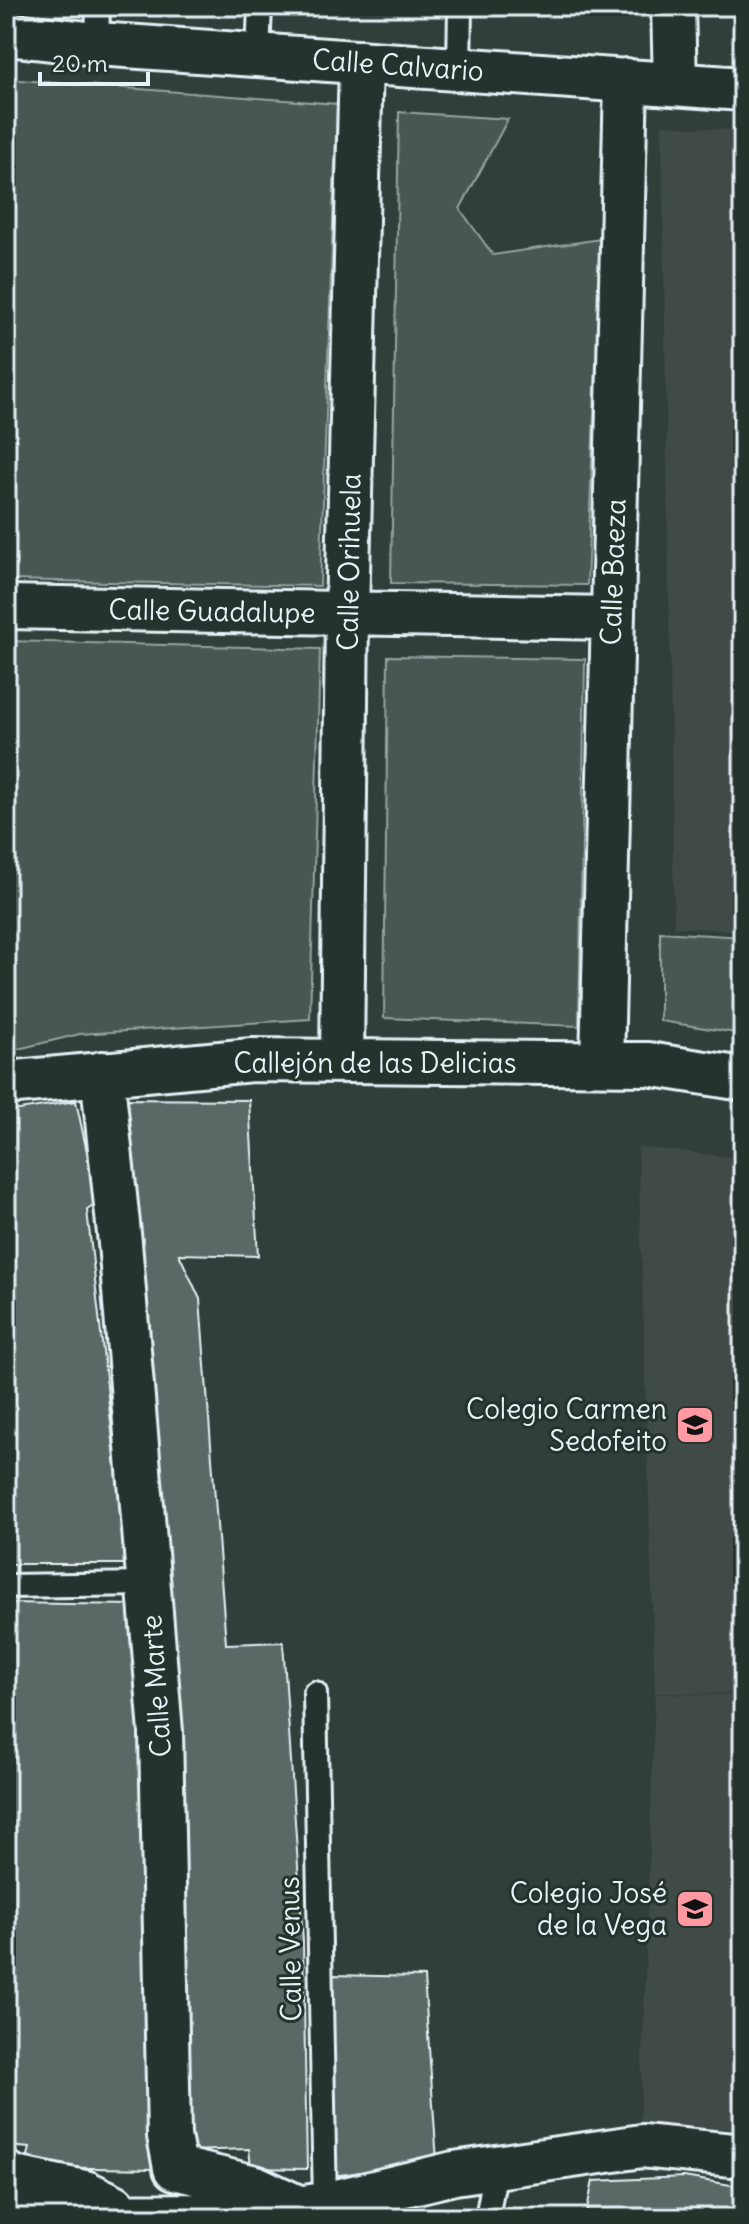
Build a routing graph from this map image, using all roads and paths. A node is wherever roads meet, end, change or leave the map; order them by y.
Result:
1 (260, 6) edge
2 (460, 6) edge
3 (673, 6) edge
4 (97, 25) edge
5 (6, 34) edge
6 (258, 55) junction
7 (361, 62) junction
8 (459, 69) junction
9 (626, 80) junction
10 (675, 84) junction
11 (743, 89) edge
12 (6, 607) edge
13 (347, 614) junction
14 (611, 618) junction
15 (342, 1061) junction
16 (602, 1063) junction
17 (102, 1073) junction
18 (743, 1079) edge
19 (6, 1083) edge
20 (149, 1584) junction
21 (6, 1586) edge
22 (315, 1693) dead end
23 (743, 2156) edge
24 (496, 2168) junction
25 (6, 2173) edge
26 (312, 2206) junction
27 (120, 2214) junction
28 (6, 2216) edge
29 (487, 2218) edge

1 - 6 lane
2 - 8 lane
3 - 10 street
4 - 5 street, Calle Calvario
4 - 6 street, Calle Calvario
6 - 7 street, Calle Calvario
7 - 8 street, Calle Calvario
7 - 13 street, Calle Orihuela
8 - 9 street, Calle Calvario
9 - 10 street, Calle Calvario
9 - 14 street, Calle Baeza
10 - 11 street, Calle Calvario
12 - 13 street, Calle Guadalupe
13 - 14 street, Calle Guadalupe
13 - 15 street, Calle Orihuela
14 - 16 street, Calle Baeza
15 - 16 street, Callejón de las Delicias
15 - 17 street, Callejón de las Delicias
16 - 18 street, Callejón de las Delicias
17 - 19 street, Callejón de las Delicias
17 - 20 street, Calle Marte
20 - 21 lane
20 - 26 street, Calle Marte
22 - 26 lane, Calle Venus
23 - 24 street
24 - 26 street
24 - 29 lane
25 - 27 street
26 - 27 street
27 - 28 street

